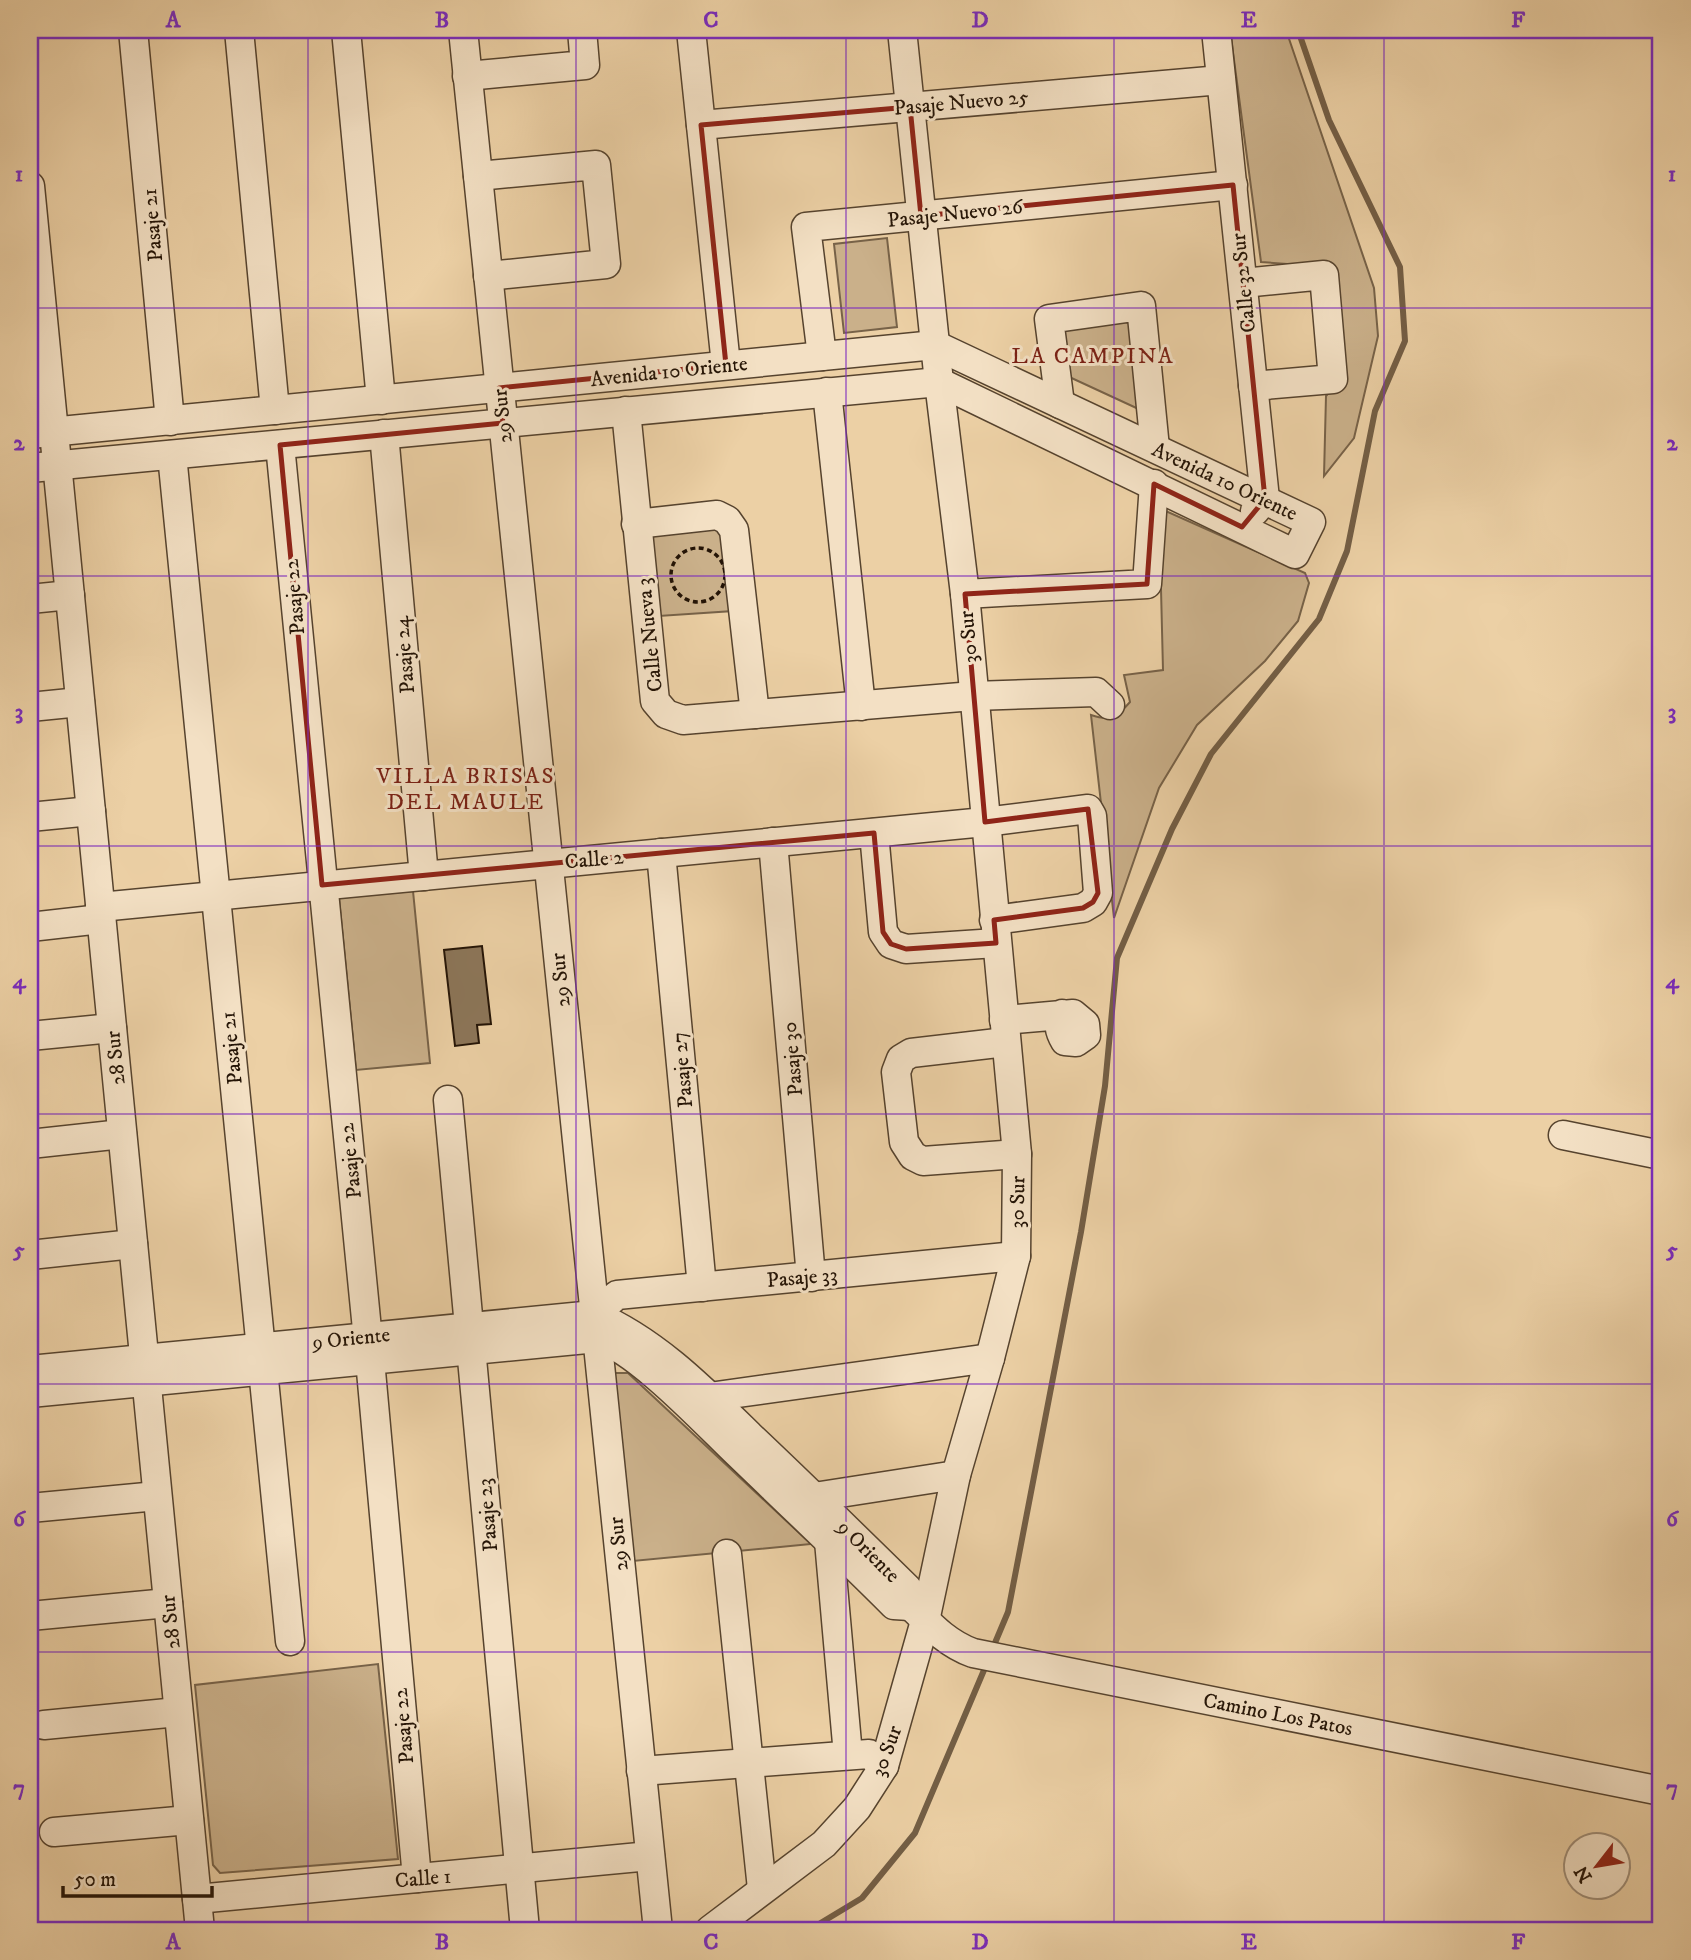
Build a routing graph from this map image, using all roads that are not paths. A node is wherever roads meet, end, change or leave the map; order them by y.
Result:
1 (133, 30) edge
2 (239, 30) edge
3 (346, 30) edge
4 (463, 30) edge
5 (582, 30) edge
6 (691, 30) edge
7 (902, 30) edge
8 (1216, 30) edge
9 (467, 76) junction
10 (1221, 80) junction
11 (910, 107) junction
12 (701, 125) junction
13 (478, 176) junction
14 (1233, 185) junction
15 (30, 186) edge
16 (921, 216) junction
17 (31, 218) edge
18 (488, 276) junction
19 (1243, 283) junction
20 (935, 345) junction
21 (822, 356) junction
22 (726, 365) junction
23 (939, 382) junction
24 (1254, 386) junction
25 (499, 388) junction
26 (827, 392) junction
27 (381, 400) junction
28 (1060, 404) junction
29 (275, 410) junction
30 (626, 411) junction
31 (170, 421) junction
32 (503, 423) junction
33 (42, 433) edge
34 (384, 435) junction
35 (280, 444) junction
36 (1155, 448) junction
37 (172, 455) junction
38 (43, 467) edge
39 (1154, 484) junction
40 (1265, 499) junction
41 (636, 524) junction
42 (1241, 527) junction
43 (965, 594) junction
44 (70, 595) junction
45 (30, 599) edge
46 (974, 696) junction
47 (80, 702) junction
48 (861, 705) junction
49 (1110, 705) dead end
50 (30, 707) edge
51 (755, 714) junction
52 (90, 811) junction
53 (30, 817) edge
54 (985, 822) junction
55 (874, 832) junction
56 (773, 842) junction
57 (661, 853) junction
58 (548, 864) junction
59 (424, 876) junction
60 (321, 885) junction
61 (216, 895) junction
62 (100, 913) junction
63 (30, 927) edge
64 (995, 931) junction
65 (1062, 1014) dead end
66 (112, 1028) junction
67 (1005, 1031) junction
68 (30, 1036) edge
69 (448, 1100) dead end
70 (122, 1134) junction
71 (1563, 1135) dead end
72 (30, 1144) edge
73 (1017, 1154) junction
74 (1661, 1155) edge
75 (133, 1244) junction
76 (30, 1255) edge
77 (1016, 1256) junction
78 (811, 1277) junction
79 (702, 1287) junction
80 (596, 1326) junction
81 (470, 1339) junction
82 (369, 1348) junction
83 (990, 1358) junction
84 (262, 1359) junction
85 (30, 1370) edge
86 (145, 1370) junction
87 (30, 1393) edge
88 (709, 1397) junction
89 (956, 1475) junction
90 (157, 1496) junction
91 (814, 1497) junction
92 (30, 1508) edge
93 (829, 1541) junction
94 (727, 1554) dead end
95 (168, 1603) junction
96 (918, 1613) junction
97 (30, 1616) edge
98 (290, 1641) dead end
99 (178, 1712) junction
100 (44, 1725) dead end
101 (848, 1755) junction
102 (748, 1763) junction
103 (884, 1766) junction
104 (641, 1771) junction
105 (1661, 1791) edge
106 (189, 1820) junction
107 (54, 1832) dead end
108 (650, 1856) junction
109 (520, 1868) junction
110 (417, 1878) junction
111 (762, 1889) junction
112 (197, 1899) junction
113 (200, 1930) edge
114 (525, 1930) edge
115 (657, 1930) edge
116 (710, 1930) edge

1 - 31 street, Pasaje 21
2 - 29 street
3 - 27 street
4 - 9 street, 29 Sur
5 - 9 street
6 - 12 street
7 - 11 street, 30 Sur
8 - 10 street, Calle 32 Sur
9 - 13 street, 29 Sur
10 - 11 street, Pasaje Nuevo 25
10 - 14 street, Calle 32 Sur
11 - 12 street, Pasaje Nuevo 25
11 - 16 street, 30 Sur
12 - 22 street
13 - 18 street, 29 Sur
13 - 18 street
14 - 16 street, Pasaje Nuevo 26
14 - 19 street, Calle 32 Sur
15 - 17 street, 28 Sur
16 - 20 street, 30 Sur
16 - 21 street, Pasaje Nuevo 26
17 - 33 street, 28 Sur
18 - 25 street, 29 Sur
19 - 24 street, Calle 32 Sur
19 - 24 street
20 - 21 street, Avenida 10 Oriente
20 - 23 street, 30 Sur
20 - 28 street, Avenida 10 Oriente
21 - 22 street, Avenida 10 Oriente
22 - 25 street, Avenida 10 Oriente
23 - 26 street, Avenida 10 Oriente
23 - 39 street, Avenida 10 Oriente
23 - 43 street, 30 Sur
24 - 40 street, Calle 32 Sur
25 - 27 street, Avenida 10 Oriente
25 - 32 street, 29 Sur
26 - 30 street, Avenida 10 Oriente
26 - 48 street
27 - 29 street, Avenida 10 Oriente
28 - 36 street, Avenida 10 Oriente
28 - 36 street
29 - 31 street, Avenida 10 Oriente
30 - 32 street, Avenida 10 Oriente
30 - 41 street, Calle Nueva 3
31 - 33 street, Avenida 10 Oriente
32 - 34 street, Avenida 10 Oriente
32 - 58 street, 29 Sur
33 - 38 street, 28 Sur
34 - 35 street, Avenida 10 Oriente
34 - 59 street, Pasaje 24
35 - 37 street, Avenida 10 Oriente
35 - 60 street, Pasaje 22
36 - 40 street, Avenida 10 Oriente
37 - 38 street, Avenida 10 Oriente
37 - 61 street, Pasaje 21
38 - 44 street, 28 Sur
39 - 42 street, Avenida 10 Oriente
39 - 43 street
40 - 42 street
40 - 42 street, Avenida 10 Oriente
41 - 51 street, Calle Nueva 3
41 - 51 street
43 - 46 street, 30 Sur
44 - 45 street
44 - 47 street, 28 Sur
46 - 48 street, Calle Nueva 3
46 - 49 street, Calle Nueva 3
46 - 54 street, 30 Sur
47 - 50 street
47 - 52 street, 28 Sur
48 - 51 street, Calle Nueva 3
52 - 53 street
52 - 62 street, 28 Sur
54 - 55 street, Calle 2
54 - 64 street, 30 Sur
54 - 64 street, Calle 2
55 - 56 street, Calle 2
55 - 64 street
56 - 57 street, Calle 2
56 - 78 street, Pasaje 30
57 - 58 street, Calle 2
57 - 79 street, Pasaje 27
58 - 59 street, Calle 2
58 - 80 street, 29 Sur
59 - 60 street, Calle 2
60 - 61 street, Calle 2
60 - 82 street, Pasaje 22
61 - 62 street, Calle 2
61 - 84 street, Pasaje 21
62 - 63 street, Calle 2
62 - 66 street, 28 Sur
64 - 67 street, 30 Sur
65 - 67 street
66 - 68 street
66 - 70 street, 28 Sur
67 - 73 street, 30 Sur
67 - 73 street
69 - 81 street, Pasaje 23
70 - 72 street
70 - 75 street, 28 Sur
71 - 74 street
73 - 77 street, 30 Sur
75 - 76 street
75 - 86 street, 28 Sur
77 - 78 street, Pasaje 33
77 - 83 street, 30 Sur
78 - 79 street, Pasaje 33
79 - 80 street, Pasaje 33
80 - 81 street, 9 Oriente
80 - 88 street, 9 Oriente
80 - 93 street, 9 Oriente
80 - 104 street, 29 Sur
81 - 82 street, 9 Oriente
81 - 109 street, Pasaje 23
82 - 84 street, 9 Oriente
82 - 110 street, Pasaje 22
83 - 88 street
83 - 89 street, 30 Sur
84 - 86 street, 9 Oriente
84 - 98 street, Pasaje 21
85 - 86 street, 9 Oriente
86 - 87 street, 9 Oriente
86 - 90 street, 28 Sur
88 - 91 street, 9 Oriente
89 - 91 street
89 - 96 street, 30 Sur
90 - 92 street
90 - 95 street, 28 Sur
91 - 96 street, 9 Oriente
93 - 96 street, 9 Oriente
93 - 101 street
94 - 102 street
95 - 97 street
95 - 99 street, 28 Sur
96 - 103 street, 30 Sur
96 - 105 street, Camino Los Patos
99 - 100 street
99 - 106 street, 28 Sur
101 - 102 street
101 - 103 street
102 - 104 street
102 - 111 street
103 - 111 street, 30 Sur
104 - 108 street, 29 Sur
106 - 107 street
106 - 112 street, 28 Sur
108 - 109 street, Calle 1
108 - 115 street, 29 Sur
109 - 110 street, Calle 1
109 - 114 street, Pasaje 23
110 - 112 street, Calle 1
111 - 116 street, 30 Sur
112 - 113 street, 28 Sur

